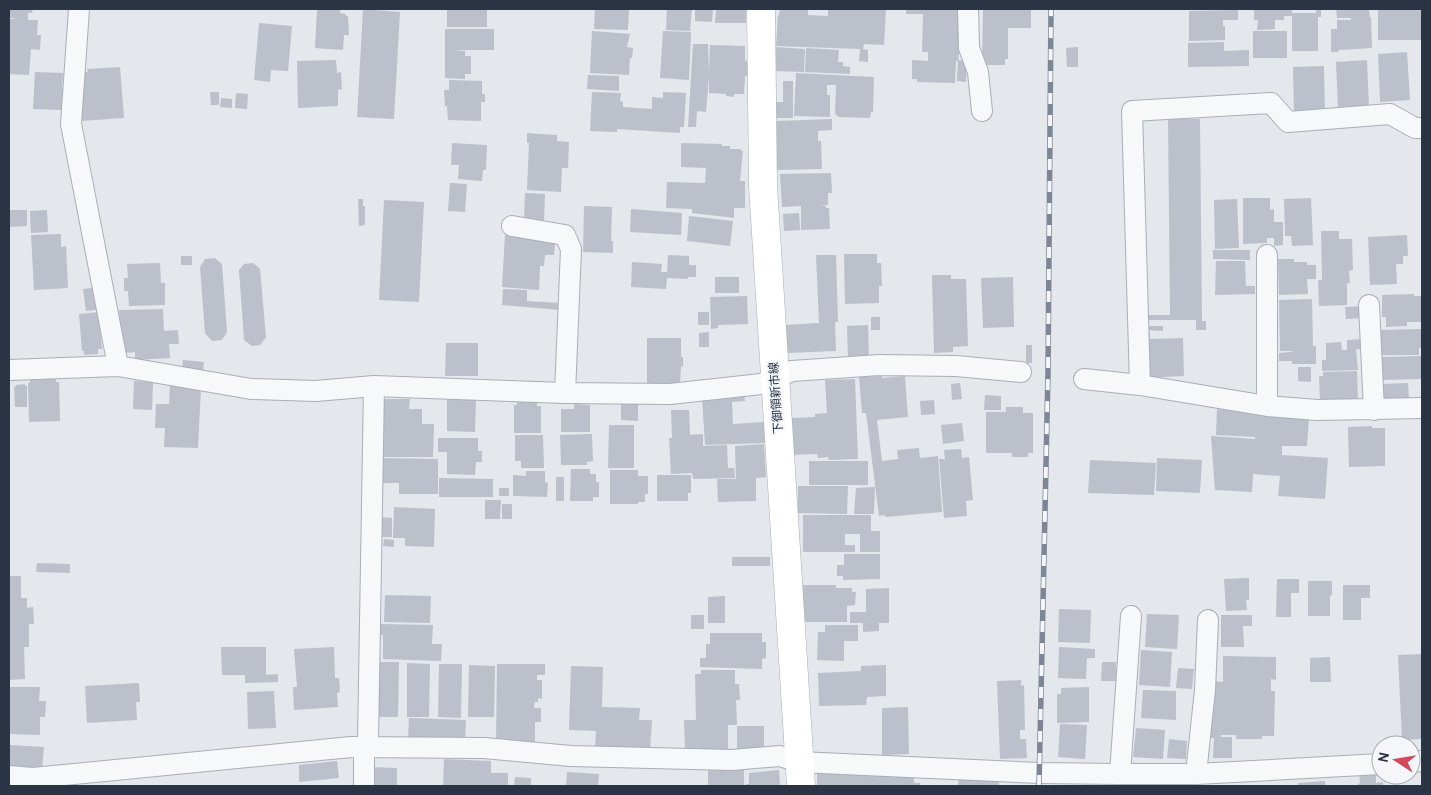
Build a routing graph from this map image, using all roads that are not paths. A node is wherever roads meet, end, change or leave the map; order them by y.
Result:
1 (79, 9) edge
2 (762, 9) edge
3 (968, 9) edge
4 (982, 111) dead end
5 (1422, 128) edge
6 (512, 226) dead end
7 (1267, 255) dead end
8 (1369, 305) dead end
9 (118, 366) junction
10 (9, 370) edge
11 (1021, 372) dead end
12 (775, 379) junction
13 (1084, 379) dead end
14 (1140, 385) junction
15 (374, 386) junction
16 (565, 393) junction
17 (1267, 406) junction
18 (1422, 408) edge
19 (1374, 410) junction
20 (1131, 616) dead end
21 (1208, 620) dead end
22 (367, 747) junction
23 (1371, 765) edge
24 (800, 774) edge
25 (1120, 774) junction
26 (1196, 774) junction
27 (9, 776) edge
28 (364, 786) edge

1 - 9 street
2 - 12 main road, 下御領新市線
3 - 4 street
5 - 14 street
6 - 16 street
7 - 17 street
8 - 19 street
9 - 10 street
9 - 15 street
11 - 12 street
12 - 16 street
12 - 24 main road, 下御領新市線
13 - 14 street
14 - 17 street
15 - 16 street
15 - 22 street
17 - 19 street
18 - 19 street
20 - 25 street
21 - 26 street
22 - 24 street
22 - 27 street
22 - 28 street
23 - 26 street
24 - 25 street
25 - 26 street

